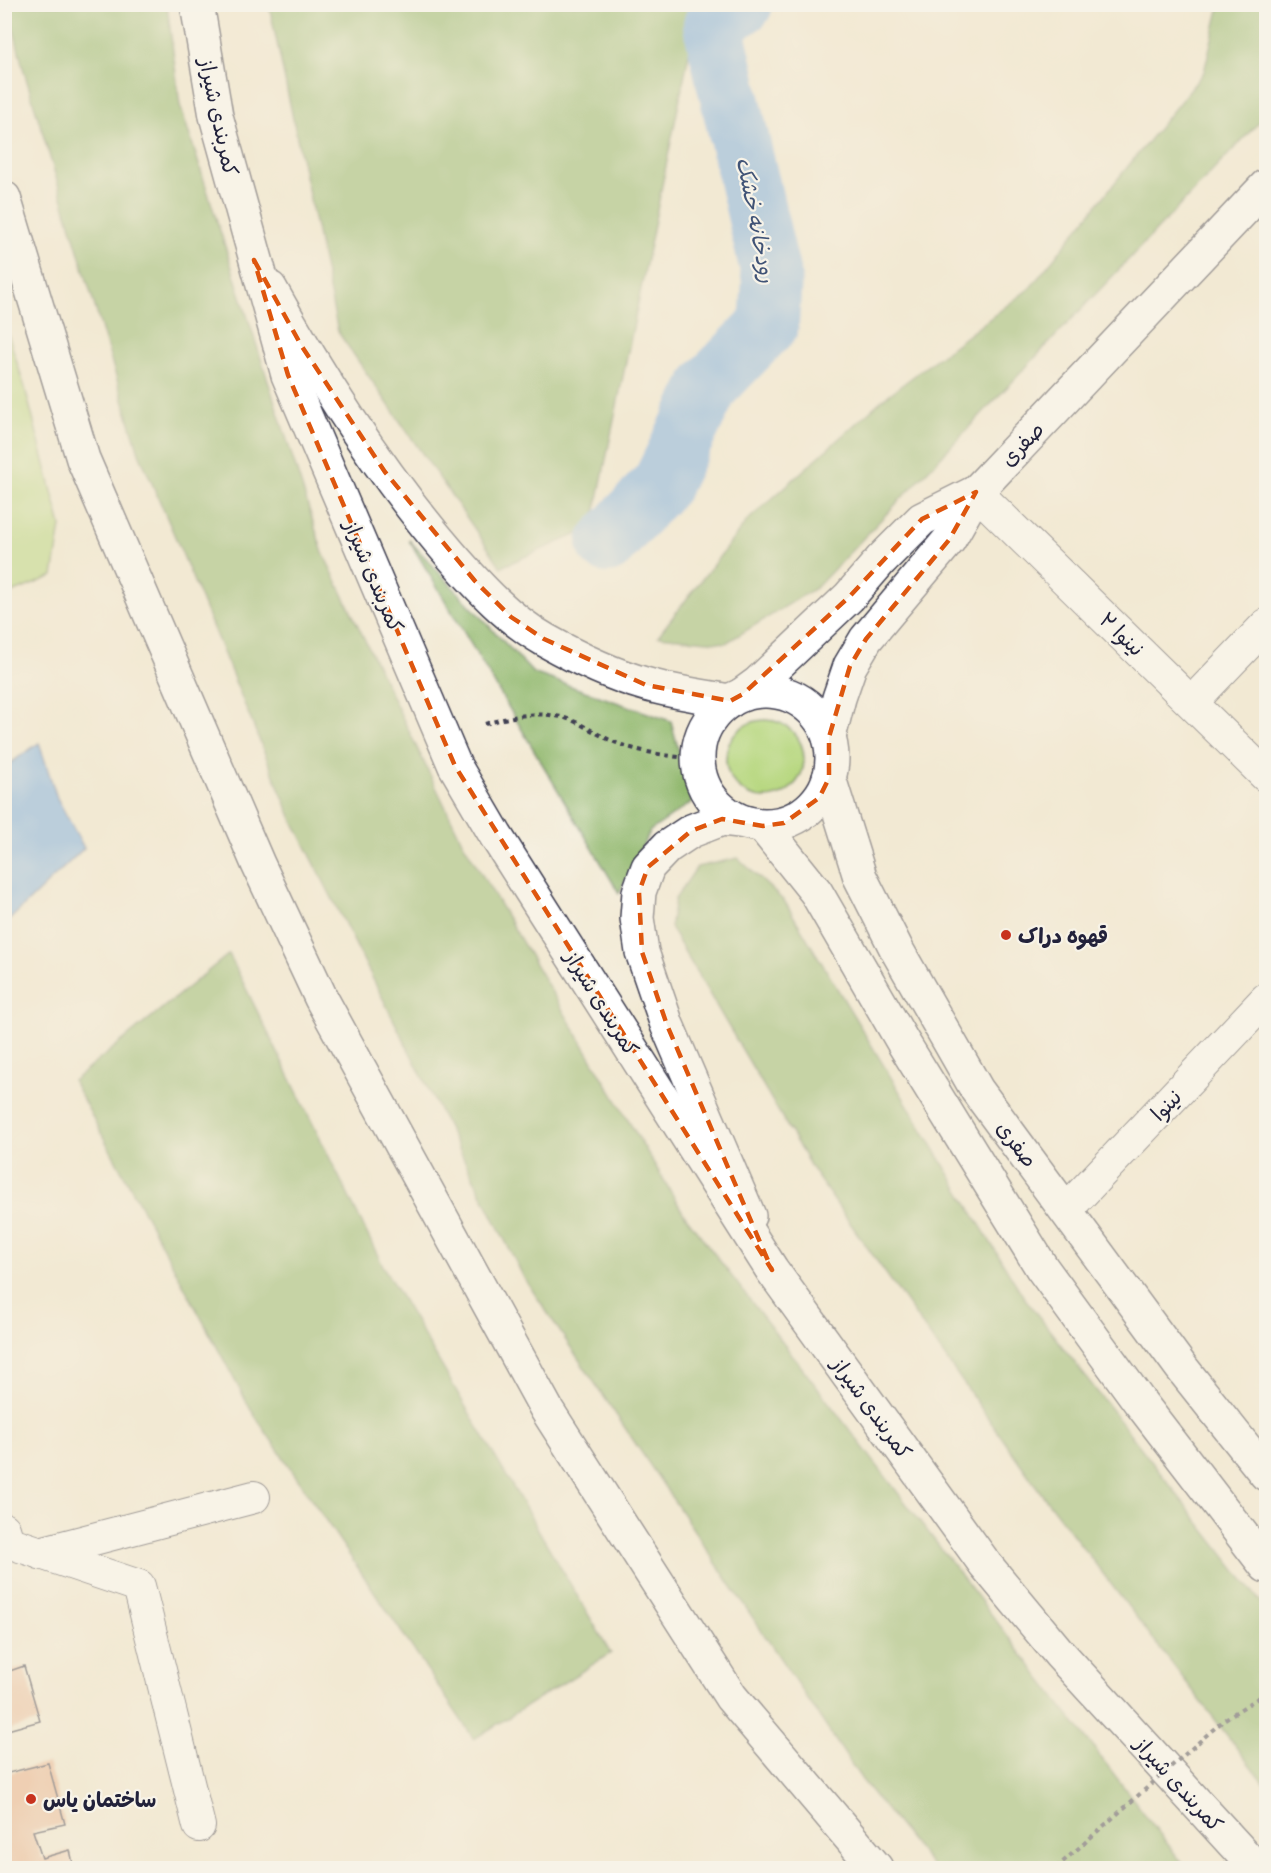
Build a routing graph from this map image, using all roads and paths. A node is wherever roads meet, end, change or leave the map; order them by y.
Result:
1 (197, 4) edge
2 (1266, 186) edge
3 (4, 198) edge
4 (255, 260) junction
5 (976, 492) junction
6 (1266, 625) edge
7 (737, 697) junction
8 (1192, 702) junction
9 (484, 724) dead end
10 (829, 737) junction
11 (698, 759) junction
12 (1266, 776) edge
13 (829, 778) junction
14 (751, 824) junction
15 (1266, 999) edge
16 (1066, 1210) junction
17 (772, 1270) junction
18 (1266, 1474) edge
19 (254, 1497) dead end
20 (4, 1529) edge
21 (40, 1553) junction
22 (1266, 1566) edge
23 (1266, 1693) edge
24 (199, 1826) dead end
25 (876, 1869) edge
26 (1056, 1869) edge
27 (1256, 1869) edge

1 - 4 main road, کمربندی شیراز
2 - 5 main road, صفری
3 - 25 main road
4 - 7 main road
4 - 17 main road, کمربندی شیراز
5 - 7 main road
5 - 8 street, ۲ نینوا
5 - 10 main road, صفری
6 - 8 street
7 - 10 main road
7 - 11 main road
8 - 12 street, ۲ نینوا
9 - 11 path
10 - 13 main road
11 - 14 main road
13 - 14 main road
13 - 16 main road, صفری
14 - 17 main road
14 - 22 main road
15 - 16 street, نینوا
16 - 18 main road, صفری
17 - 27 main road, کمربندی شیراز
19 - 21 street
20 - 21 street
21 - 24 street
23 - 26 path, bridge

